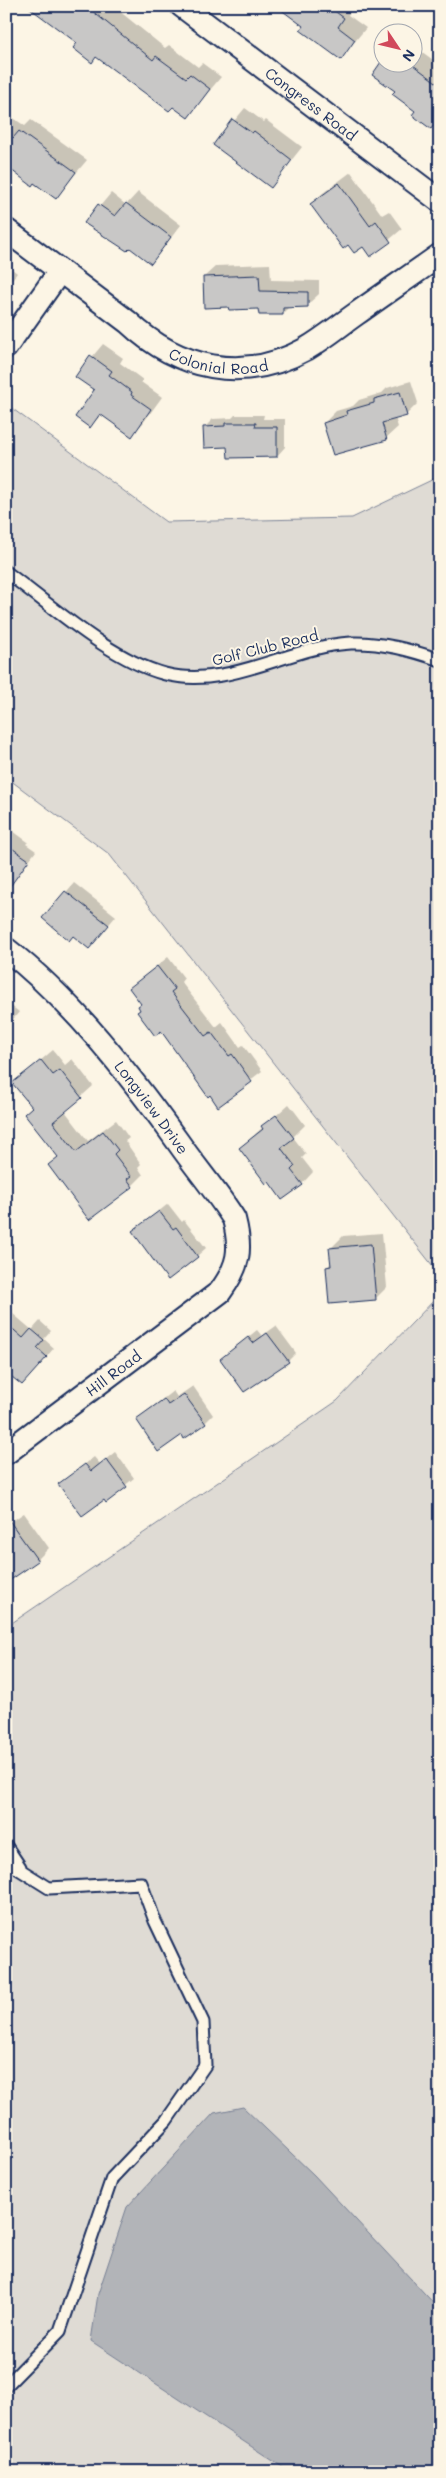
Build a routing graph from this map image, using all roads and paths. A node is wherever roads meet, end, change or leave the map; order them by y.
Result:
1 (182, 6) edge
2 (440, 201) edge
3 (6, 230) edge
4 (440, 255) edge
5 (60, 271) junction
6 (6, 347) edge
7 (6, 572) edge
8 (440, 660) edge
9 (6, 949) edge
10 (220, 1292) joint
11 (8, 1450) edge
12 (6, 1846) edge
13 (6, 1861) edge
14 (22, 1870) junction
15 (6, 2386) edge

1 - 2 street, Congress Road
3 - 5 street, Colonial Road
4 - 5 street, Colonial Road
5 - 6 street
7 - 8 lane, Golf Club Road
9 - 10 street, Longview Drive
10 - 11 street, Hill Road
12 - 14 lane
13 - 14 lane
14 - 15 lane

